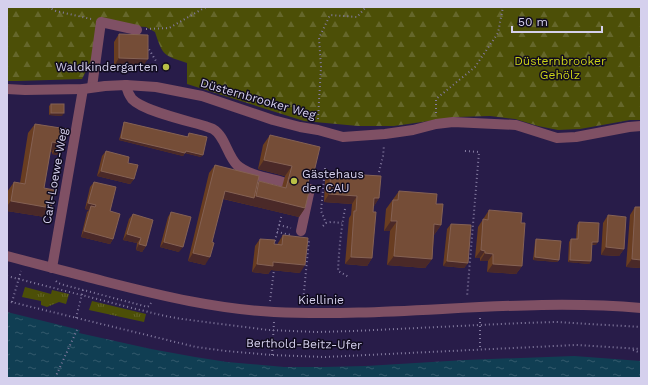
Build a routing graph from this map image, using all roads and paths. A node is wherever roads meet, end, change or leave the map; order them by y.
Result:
1 (48, 7) edge
2 (206, 7) edge
3 (366, 7) edge
4 (503, 7) edge
5 (101, 22) junction
6 (137, 30) junction
7 (156, 61) dead end
8 (126, 85) junction
9 (87, 88) junction
10 (7, 89) edge
11 (436, 124) junction
12 (641, 126) edge
13 (318, 130) junction
14 (384, 134) junction
15 (465, 151) dead end
16 (325, 168) dead end
17 (379, 172) dead end
18 (283, 182) dead end
19 (303, 187) edge
20 (345, 208) dead end
21 (282, 214) edge
22 (326, 223) junction
23 (342, 224) junction
24 (323, 226) dead end
25 (301, 231) dead end
26 (309, 240) edge
27 (274, 247) edge
28 (7, 256) edge
29 (24, 261) junction
30 (55, 269) junction
31 (274, 270) edge
32 (349, 277) dead end
33 (83, 290) junction
34 (152, 294) junction
35 (7, 301) edge
36 (12, 302) junction
37 (466, 307) junction
38 (641, 308) edge
39 (269, 312) junction
40 (302, 313) junction
41 (76, 318) junction
42 (480, 325) dead end
43 (77, 330) dead end
44 (274, 330) dead end
45 (630, 349) junction
46 (641, 349) edge
47 (480, 350) junction
48 (641, 353) edge
49 (272, 355) junction
50 (56, 378) edge

1 - 5 path
2 - 6 path
3 - 13 path
4 - 11 path
5 - 6 street
5 - 9 street, Carl-Loewe-Weg
6 - 7 path
8 - 9 street, Düsternbrooker Weg
8 - 13 street, Düsternbrooker Weg
8 - 18 street
9 - 10 street, Düsternbrooker Weg
9 - 30 street, Carl-Loewe-Weg
11 - 12 street, Düsternbrooker Weg
11 - 14 street, Düsternbrooker Weg
13 - 14 street, Düsternbrooker Weg
14 - 17 path
15 - 37 path
16 - 22 path
19 - 25 street
20 - 23 path
21 - 27 path
22 - 23 path
22 - 24 path
23 - 32 path
26 - 40 path
28 - 29 street, Kiellinie
29 - 30 street, Kiellinie
29 - 36 path
30 - 33 path
30 - 34 street, Kiellinie
31 - 39 path
33 - 34 path
33 - 41 path
34 - 39 street, Kiellinie
35 - 36 path, Berthold-Beitz-Ufer
36 - 41 path, Berthold-Beitz-Ufer
37 - 38 street, Kiellinie
37 - 40 street, Kiellinie
39 - 40 street, Kiellinie
41 - 49 path, Berthold-Beitz-Ufer
42 - 47 path
43 - 50 path
44 - 49 path
45 - 46 path, Berthold-Beitz-Ufer
45 - 47 path, Berthold-Beitz-Ufer
45 - 48 path, Berthold-Beitz-Ufer
47 - 49 path, Berthold-Beitz-Ufer

